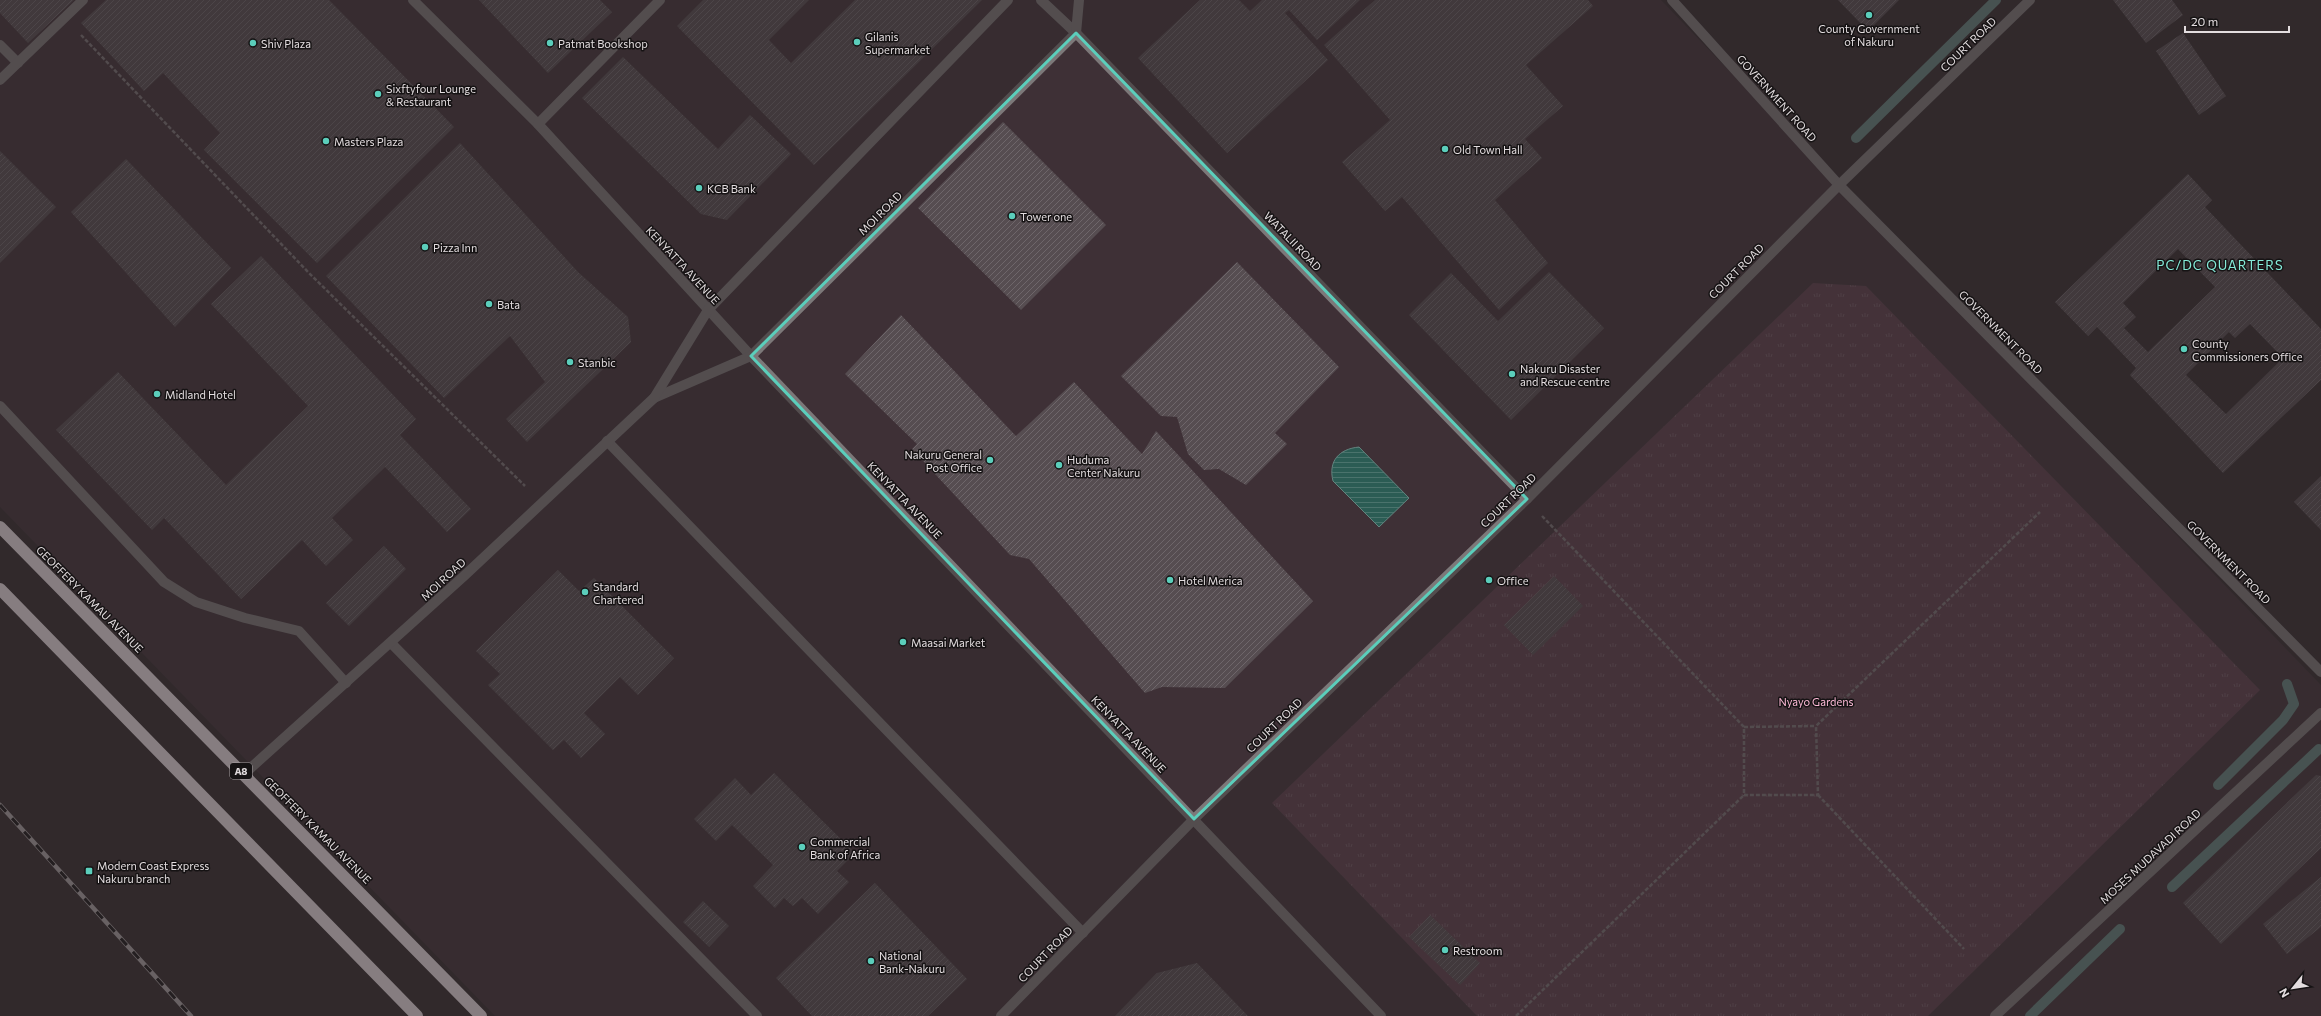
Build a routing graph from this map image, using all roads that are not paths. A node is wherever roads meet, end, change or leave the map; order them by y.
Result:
1 (83, 0) edge
2 (413, 0) edge
3 (660, 0) edge
4 (1008, 0) edge
5 (1041, 0) edge
6 (1079, 0) edge
7 (1672, 0) edge
8 (2030, 0) edge
9 (1076, 33) junction
10 (0, 45) edge
11 (18, 63) junction
12 (0, 80) edge
13 (538, 124) junction
14 (1839, 185) junction
15 (708, 310) junction
16 (751, 356) junction
17 (654, 398) junction
18 (0, 406) edge
19 (607, 441) junction
20 (1527, 499) junction
21 (0, 526) edge
22 (0, 589) edge
23 (391, 643) junction
24 (2321, 672) edge
25 (346, 683) junction
26 (2321, 713) edge
27 (244, 774) junction
28 (1194, 819) junction
29 (1082, 933) junction
30 (417, 1016) edge
31 (481, 1016) edge
32 (757, 1016) edge
33 (1001, 1016) edge
34 (1381, 1016) edge
35 (1995, 1016) edge

1 - 11 street
2 - 13 street, KENYATTA AVENUE
3 - 13 street
4 - 15 street, MOI ROAD
5 - 9 street, WATALII ROAD
6 - 9 street
7 - 14 street, GOVERNMENT ROAD
8 - 14 street, COURT ROAD
9 - 16 street, MOI ROAD
9 - 20 street, WATALII ROAD
10 - 11 street
11 - 12 street
13 - 15 street, KENYATTA AVENUE
14 - 20 street, COURT ROAD
14 - 24 street, GOVERNMENT ROAD
15 - 16 street, KENYATTA AVENUE
15 - 17 street, MOI ROAD
16 - 17 street, MOI ROAD
16 - 28 street, KENYATTA AVENUE
17 - 19 street, MOI ROAD
18 - 25 street
19 - 23 street, MOI ROAD
19 - 29 street
20 - 28 street, COURT ROAD
21 - 27 highway, GEOFFERY KAMAU AVENUE / A8
22 - 30 highway
23 - 25 street, MOI ROAD
23 - 32 street
25 - 27 street, MOI ROAD
26 - 35 street, MOSES MUDAVADI ROAD
27 - 31 highway, GEOFFERY KAMAU AVENUE / A8
28 - 29 street, COURT ROAD
28 - 34 street, KENYATTA AVENUE
29 - 33 street, COURT ROAD

